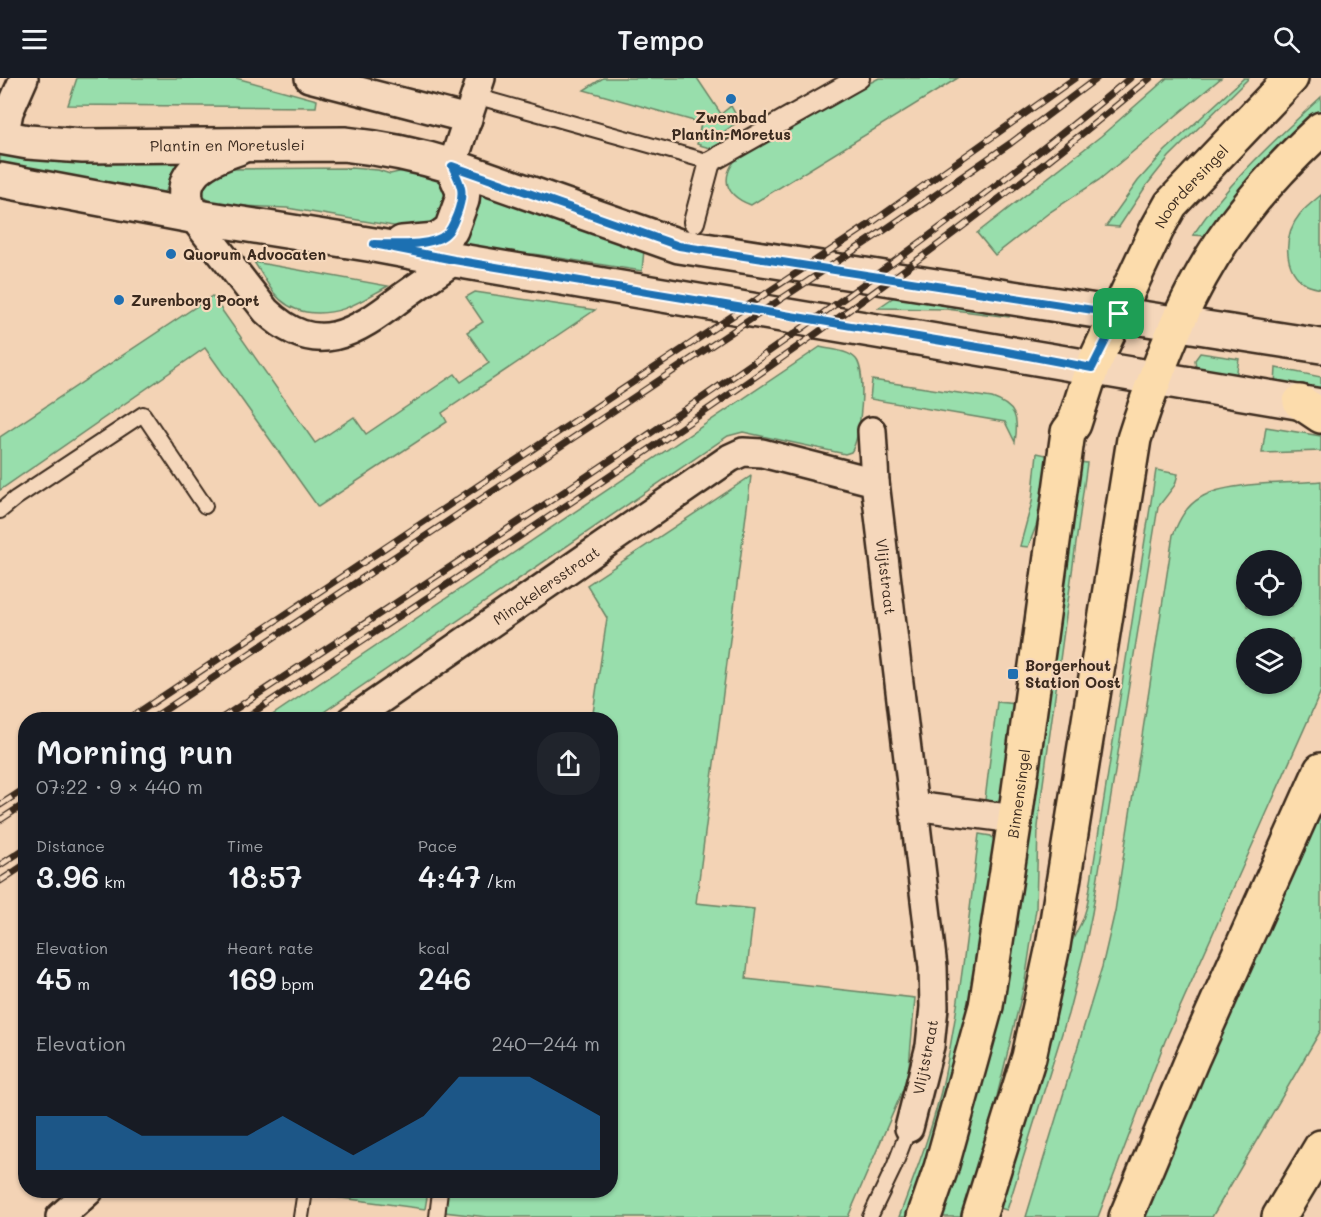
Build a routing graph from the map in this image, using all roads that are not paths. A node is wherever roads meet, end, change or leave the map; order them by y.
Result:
1 (24, 78) edge
2 (309, 78) edge
3 (859, 78) edge
4 (1291, 78) edge
5 (474, 98) edge
6 (1321, 129) edge
7 (2, 138) edge
8 (251, 144) junction
9 (710, 162) junction
10 (452, 166) junction
11 (0, 180) edge
12 (192, 216) junction
13 (694, 222) dead end
14 (374, 244) junction
15 (454, 260) junction
16 (1119, 314) junction
17 (1178, 324) junction
18 (1321, 345) edge
19 (1092, 368) junction
20 (1154, 378) junction
21 (1314, 408) edge
22 (872, 431) dead end
23 (875, 482) junction
24 (205, 506) dead end
25 (0, 511) edge
26 (363, 712) edge
27 (1321, 770) edge
28 (914, 806) junction
29 (1015, 819) junction
30 (909, 1128) joint
31 (1321, 1147) edge
32 (81, 1198) edge
33 (304, 1198) edge
34 (440, 1198) edge
35 (60, 1217) edge
36 (301, 1217) edge
37 (437, 1217) edge
38 (870, 1217) edge
39 (924, 1217) edge
40 (979, 1217) edge
41 (1126, 1217) edge
42 (1279, 1217) edge

1 - 7 street
2 - 5 street
3 - 9 street
4 - 16 main road, Noordersingel
5 - 9 lane
5 - 10 street
6 - 17 main road
7 - 8 main road, Plantin en Moretuslei
8 - 10 main road, Plantin en Moretuslei
8 - 12 main road
9 - 13 street
10 - 14 main road
10 - 16 main road, Plantin en Moretuslei
11 - 12 main road
12 - 14 main road
12 - 15 street
14 - 15 main road
15 - 19 main road
16 - 17 main road, Plantin en Moretuslei
16 - 19 main road, Noordersingel
17 - 18 main road, Plantin en Moretuslei
17 - 20 main road
19 - 20 main road
19 - 29 main road, Binnensingel
20 - 21 main road
20 - 40 main road
22 - 23 street, Vlijtstraat
23 - 26 street, Minckelersstraat
23 - 28 street, Vlijtstraat
24 - 25 lane
27 - 41 main road
28 - 29 street
28 - 30 street, Vlijtstraat
29 - 39 main road, Binnensingel
30 - 38 lane
31 - 42 main road
32 - 35 street
33 - 36 lane
34 - 37 lane

